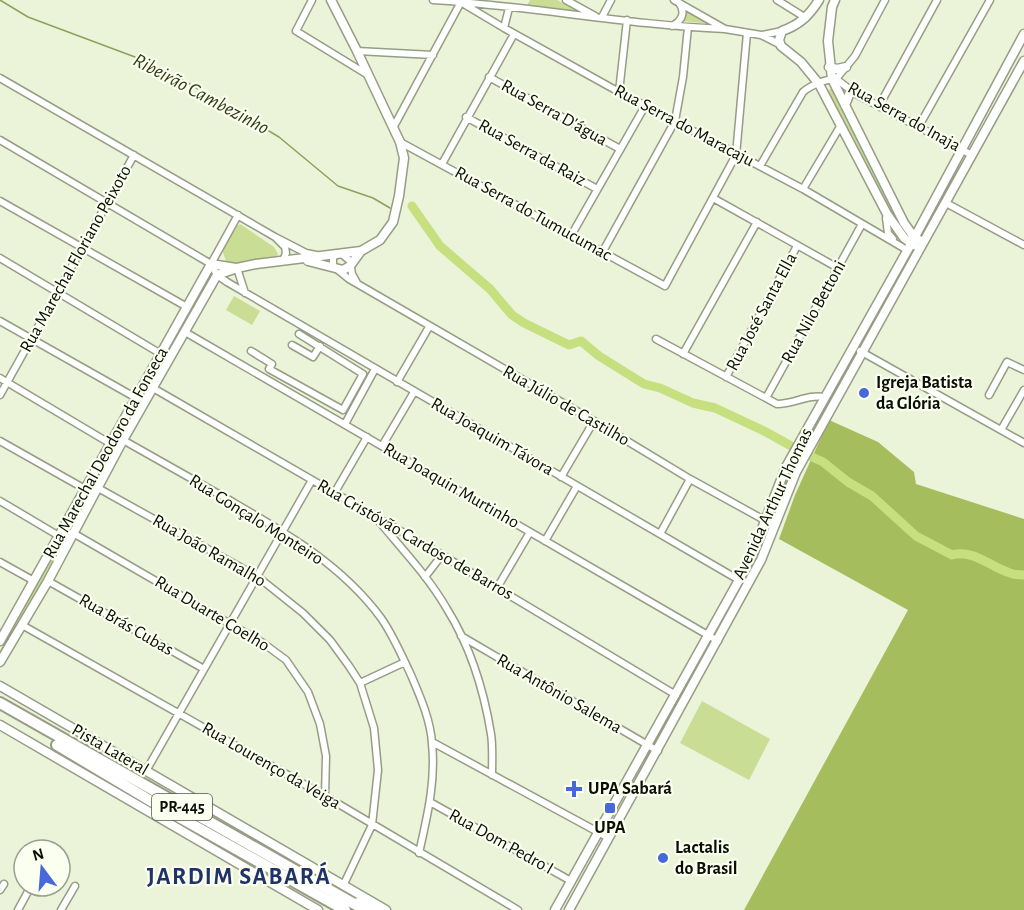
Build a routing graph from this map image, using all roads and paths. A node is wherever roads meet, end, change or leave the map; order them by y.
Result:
1 (312, 0) edge
2 (331, 0) edge
3 (433, 0) edge
4 (566, 0) edge
5 (611, 0) edge
6 (777, 0) edge
7 (885, 0) edge
8 (937, 0) edge
9 (990, 0) edge
10 (460, 1) edge
11 (676, 1) edge
12 (818, 1) edge
13 (833, 4) edge
14 (509, 8) junction
15 (599, 17) junction
16 (806, 18) junction
17 (627, 20) junction
18 (670, 26) junction
19 (688, 27) junction
20 (504, 28) junction
21 (724, 29) junction
22 (782, 32) junction
23 (747, 33) junction
24 (514, 34) junction
25 (1024, 34) edge
26 (761, 35) junction
27 (781, 46) junction
28 (1021, 47) edge
29 (357, 51) junction
30 (433, 55) junction
31 (1024, 61) edge
32 (829, 67) junction
33 (846, 67) junction
34 (368, 75) junction
35 (489, 77) junction
36 (0, 78) edge
37 (834, 79) junction
38 (819, 84) junction
39 (851, 90) junction
40 (619, 92) junction
41 (844, 105) junction
42 (645, 106) junction
43 (879, 106) junction
44 (466, 117) junction
45 (675, 121) junction
46 (842, 124) junction
47 (919, 126) junction
48 (393, 128) junction
49 (0, 140) edge
50 (400, 142) junction
51 (961, 148) junction
52 (620, 149) junction
53 (736, 154) junction
54 (134, 155) junction
55 (972, 155) junction
56 (442, 164) junction
57 (760, 166) junction
58 (597, 189) junction
59 (803, 189) junction
60 (713, 198) junction
61 (0, 201) edge
62 (946, 202) junction
63 (106, 203) junction
64 (237, 215) junction
65 (886, 216) junction
66 (757, 222) junction
67 (862, 224) junction
68 (872, 230) junction
69 (572, 234) junction
70 (275, 237) junction
71 (896, 242) junction
72 (911, 244) junction
73 (921, 245) junction
74 (1024, 245) edge
75 (797, 246) junction
76 (81, 248) junction
77 (361, 251) junction
78 (602, 253) junction
79 (338, 254) junction
80 (320, 256) junction
81 (0, 258) edge
82 (297, 259) junction
83 (283, 261) junction
84 (211, 264) junction
85 (351, 264) junction
86 (237, 268) junction
87 (838, 268) junction
88 (336, 269) junction
89 (217, 275) junction
90 (358, 284) junction
91 (57, 291) junction
92 (245, 294) junction
93 (188, 307) junction
94 (0, 321) edge
95 (429, 327) junction
96 (185, 332) junction
97 (299, 334) dead end
98 (31, 339) junction
99 (656, 339) dead end
100 (292, 345) dead end
101 (320, 346) junction
102 (852, 347) junction
103 (251, 351) dead end
104 (862, 352) junction
105 (161, 354) junction
106 (683, 354) junction
107 (375, 369) junction
108 (1024, 370) edge
109 (726, 377) junction
110 (0, 378) edge
111 (7, 382) junction
112 (397, 382) junction
113 (153, 388) junction
114 (1024, 390) edge
115 (414, 392) junction
116 (0, 395) edge
117 (352, 395) junction
118 (989, 395) dead end
119 (824, 397) junction
120 (359, 399) junction
121 (766, 399) junction
122 (141, 400) junction
123 (594, 421) junction
124 (345, 424) junction
125 (1001, 430) junction
126 (367, 437) junction
127 (123, 440) junction
128 (0, 441) edge
129 (1024, 443) edge
130 (111, 444) junction
131 (382, 446) junction
132 (561, 477) junction
133 (690, 479) junction
134 (312, 480) junction
135 (577, 486) junction
136 (98, 488) junction
137 (85, 489) junction
138 (335, 492) junction
139 (0, 501) edge
140 (372, 514) junction
141 (765, 521) junction
142 (775, 526) junction
143 (283, 532) junction
144 (530, 532) junction
145 (73, 534) junction
146 (660, 534) junction
147 (59, 536) junction
148 (545, 541) junction
149 (442, 555) junction
150 (0, 562) edge
151 (258, 577) junction
152 (425, 577) junction
153 (739, 580) junction
154 (34, 581) junction
155 (48, 581) junction
156 (497, 588) junction
157 (0, 622) edge
158 (231, 624) junction
159 (22, 625) junction
160 (9, 627) junction
161 (709, 634) junction
162 (461, 636) junction
163 (0, 641) edge
164 (718, 641) junction
165 (0, 662) edge
166 (405, 662) junction
167 (204, 669) junction
168 (360, 683) junction
169 (0, 686) edge
170 (676, 695) junction
171 (0, 703) edge
172 (0, 710) edge
173 (178, 713) junction
174 (0, 725) edge
175 (432, 742) junction
176 (648, 746) junction
177 (657, 751) junction
178 (146, 771) junction
179 (492, 775) junction
180 (325, 795) junction
181 (430, 802) junction
182 (372, 825) junction
183 (598, 833) junction
184 (609, 838) junction
185 (419, 853) junction
186 (571, 881) junction
187 (75, 886) dead end
188 (343, 891) junction
189 (313, 892) junction
190 (557, 908) edge
191 (61, 910) edge
192 (318, 910) edge
193 (334, 910) edge
194 (345, 910) edge
195 (365, 910) edge
196 (378, 910) edge
197 (386, 910) edge
198 (518, 910) edge
199 (569, 910) edge

1 - 34 street
2 - 29 street
3 - 10 street
4 - 15 street
5 - 15 street
6 - 16 street
7 - 33 street
8 - 43 street
9 - 47 street
10 - 14 street
10 - 20 street, Rua Serra do Maracaju
10 - 30 street
11 - 18 street
11 - 21 street
12 - 13 street
12 - 16 street
13 - 32 street
14 - 15 street
14 - 20 street
15 - 17 street
16 - 22 street
17 - 18 street
17 - 40 street
18 - 19 street
19 - 21 street
19 - 45 street
20 - 24 street, Rua Serra do Maracaju
21 - 23 street
22 - 26 street
22 - 27 street
23 - 26 street
23 - 53 street
24 - 35 street
24 - 40 street, Rua Serra do Maracaju
25 - 28 street, Avenida Arthur Thomas
26 - 27 street
27 - 38 street
28 - 51 street, Avenida Arthur Thomas
29 - 30 street
29 - 34 street
30 - 48 street
31 - 55 street, Avenida Arthur Thomas
32 - 33 street
32 - 37 street
33 - 37 street
34 - 48 street
35 - 44 street
35 - 52 street, Rua Serra D'água
36 - 54 street
37 - 38 street
37 - 39 street, Rua Serra do Inaja
37 - 41 street
38 - 46 street
38 - 57 street
39 - 41 street
39 - 43 street, Rua Serra do Inaja
40 - 42 street, Rua Serra do Maracaju
41 - 72 street
42 - 45 street, Rua Serra do Maracaju
42 - 52 street
43 - 47 street, Rua Serra do Inaja
44 - 56 street
44 - 58 street, Rua Serra da Raiz
45 - 53 street, Rua Serra do Maracaju
45 - 78 street
46 - 59 street
46 - 65 street
47 - 51 street, Rua Serra do Inaja
48 - 50 street
49 - 63 street
50 - 56 street, Rua Serra do Tumucumac
50 - 77 street
51 - 55 street, Rua Serra do Inaja
51 - 72 street, Avenida Arthur Thomas
52 - 58 street
53 - 57 street, Rua Serra do Maracaju
53 - 60 street
54 - 63 street, Rua Marechal Floriano Peixoto
54 - 64 street
55 - 62 street, Avenida Arthur Thomas
56 - 69 street, Rua Serra do Tumucumac
57 - 59 street, Rua Serra do Maracaju
58 - 69 street
59 - 67 street, Rua Serra do Maracaju
60 - 66 street
60 - 78 street, Rua Serra do Tumucumac
61 - 76 street
62 - 73 street, Avenida Arthur Thomas
62 - 74 street
63 - 76 street, Rua Marechal Floriano Peixoto
63 - 84 street
64 - 70 street
64 - 84 street
65 - 68 street
65 - 71 street
65 - 72 street
66 - 75 street
66 - 106 street
67 - 68 street, Rua Serra do Maracaju
67 - 87 street, Rua Nilo Bettoni
68 - 71 street, Rua Serra do Maracaju
69 - 78 street, Rua Serra do Tumucumac
70 - 80 street
70 - 83 street
71 - 72 street, Rua Serra do Maracaju
72 - 73 street
72 - 102 street, Avenida Arthur Thomas
73 - 104 street, Avenida Arthur Thomas
75 - 87 street
75 - 109 street, Rua José Santa Ella
76 - 91 street, Rua Marechal Floriano Peixoto
76 - 93 street
77 - 79 street
77 - 85 street
79 - 80 street
79 - 85 street
79 - 88 street
80 - 82 street
81 - 91 street
82 - 83 street
82 - 88 street
83 - 86 street
84 - 86 street
84 - 89 street, Rua Joaquim Távora
84 - 93 street, Rua Marechal Deodoro da Fonseca
85 - 88 street
85 - 90 street
86 - 89 street
86 - 92 street
87 - 121 street, Rua Nilo Bettoni
88 - 90 street, Rua Júlio de Castilho
89 - 92 street, Rua Joaquim Távora
89 - 96 street
90 - 95 street, Rua Júlio de Castilho
91 - 98 street, Rua Marechal Floriano Peixoto
91 - 105 street
92 - 107 street, Rua Joaquim Távora
93 - 105 street, Rua Marechal Deodoro da Fonseca
94 - 98 street
95 - 112 street
95 - 123 street, Rua Júlio de Castilho
96 - 113 street
96 - 124 street, Rua Joaquin Murtinho
97 - 101 street
98 - 111 street, Rua Marechal Floriano Peixoto
98 - 122 street
99 - 106 street
100 - 101 street
101 - 117 street
102 - 104 street
102 - 119 street, Avenida Arthur Thomas
103 - 117 street
104 - 125 street
104 - 142 street, Avenida Arthur Thomas
105 - 122 street, Rua Marechal Deodoro da Fonseca
106 - 109 street
107 - 112 street, Rua Joaquim Távora
107 - 120 street
108 - 118 street
109 - 121 street
110 - 111 street
111 - 116 street, Rua Marechal Floriano Peixoto
111 - 130 street
112 - 115 street, Rua Joaquim Távora
113 - 122 street
113 - 134 street, Rua Cristóvão Cardoso de Barros
114 - 125 street
115 - 131 street
115 - 132 street, Rua Joaquim Távora
117 - 120 street
119 - 121 street
119 - 141 street, Avenida Arthur Thomas
120 - 124 street
122 - 127 street
122 - 130 street, Rua Marechal Deodoro da Fonseca
123 - 132 street
123 - 133 street, Rua Júlio de Castilho
124 - 126 street, Rua Joaquin Murtinho
125 - 129 street
126 - 131 street, Rua Joaquin Murtinho
126 - 138 street
127 - 136 street
127 - 143 street, Rua Gonçalo Monteiro
128 - 137 street
130 - 137 street, Rua Marechal Deodoro da Fonseca
131 - 144 street, Rua Joaquin Murtinho
132 - 135 street, Rua Joaquim Távora
133 - 141 street, Rua Júlio de Castilho
133 - 146 street
134 - 138 street, Rua Cristóvão Cardoso de Barros
134 - 143 street
135 - 146 street, Rua Joaquim Távora
135 - 148 street
136 - 145 street
136 - 151 street, Rua João Ramalho
137 - 147 street, Rua Marechal Deodoro da Fonseca
138 - 140 street, Rua Cristóvão Cardoso de Barros
139 - 147 street
140 - 149 street, Rua Cristóvão Cardoso de Barros
140 - 152 street
141 - 142 street, Rua Júlio de Castilho
141 - 153 street, Avenida Arthur Thomas
142 - 164 street, Avenida Arthur Thomas
143 - 151 street
143 - 166 street, Rua Gonçalo Monteiro
144 - 148 street, Rua Joaquin Murtinho
144 - 156 street
145 - 147 street
145 - 155 street
145 - 158 street, Rua Duarte Coelho
146 - 153 street, Rua Joaquim Távora
147 - 154 street, Rua Marechal Deodoro da Fonseca
148 - 161 street, Rua Joaquin Murtinho
149 - 152 street
149 - 156 street, Rua Cristóvão Cardoso de Barros
150 - 154 street
151 - 158 street
151 - 168 street, Rua João Ramalho
152 - 162 street
153 - 161 street, Avenida Arthur Thomas
154 - 160 street, Rua Marechal Deodoro da Fonseca
155 - 159 street
155 - 167 street, Rua Brás Cubas
156 - 170 street, Rua Cristóvão Cardoso de Barros
157 - 160 street
158 - 167 street
158 - 180 street, Rua Duarte Coelho
159 - 165 street
159 - 173 street, Rua Lourenço da Veiga
160 - 163 street, Rua Marechal Deodoro da Fonseca
161 - 164 street, Rua Joaquin Murtinho
161 - 170 street, Avenida Arthur Thomas
162 - 176 street, Rua Antônio Salema
162 - 179 street
164 - 177 street, Avenida Arthur Thomas
166 - 168 street
166 - 175 street, Rua Gonçalo Monteiro
167 - 173 street
168 - 182 street, Rua João Ramalho
169 - 178 street, Pista Lateral / PR-445
170 - 176 street, Avenida Arthur Thomas
171 - 188 highway, PR-445
172 - 189 highway, PR-445
173 - 178 street
173 - 180 street, Rua Lourenço da Veiga
174 - 192 street, Pista Lateral / PR-445
175 - 179 street
175 - 181 street, Rua Gonçalo Monteiro
176 - 177 street, Rua Antônio Salema
176 - 183 street, Avenida Arthur Thomas
177 - 184 street, Avenida Arthur Thomas
178 - 188 street, Pista Lateral / PR-445
179 - 183 street
180 - 182 street, Rua Lourenço da Veiga
181 - 185 street, Rua Gonçalo Monteiro
181 - 186 street, Rua Dom Pedro I
182 - 185 street, Rua Lourenço da Veiga
182 - 188 street, Rua João Ramalho
183 - 184 street
183 - 186 street, Avenida Arthur Thomas
184 - 199 street, Avenida Arthur Thomas
185 - 198 street, Rua Lourenço da Veiga
186 - 190 street, Avenida Arthur Thomas
187 - 191 street
188 - 195 highway, PR-445
188 - 196 highway
188 - 197 street, PR-445
189 - 193 highway
189 - 194 highway, PR-445

